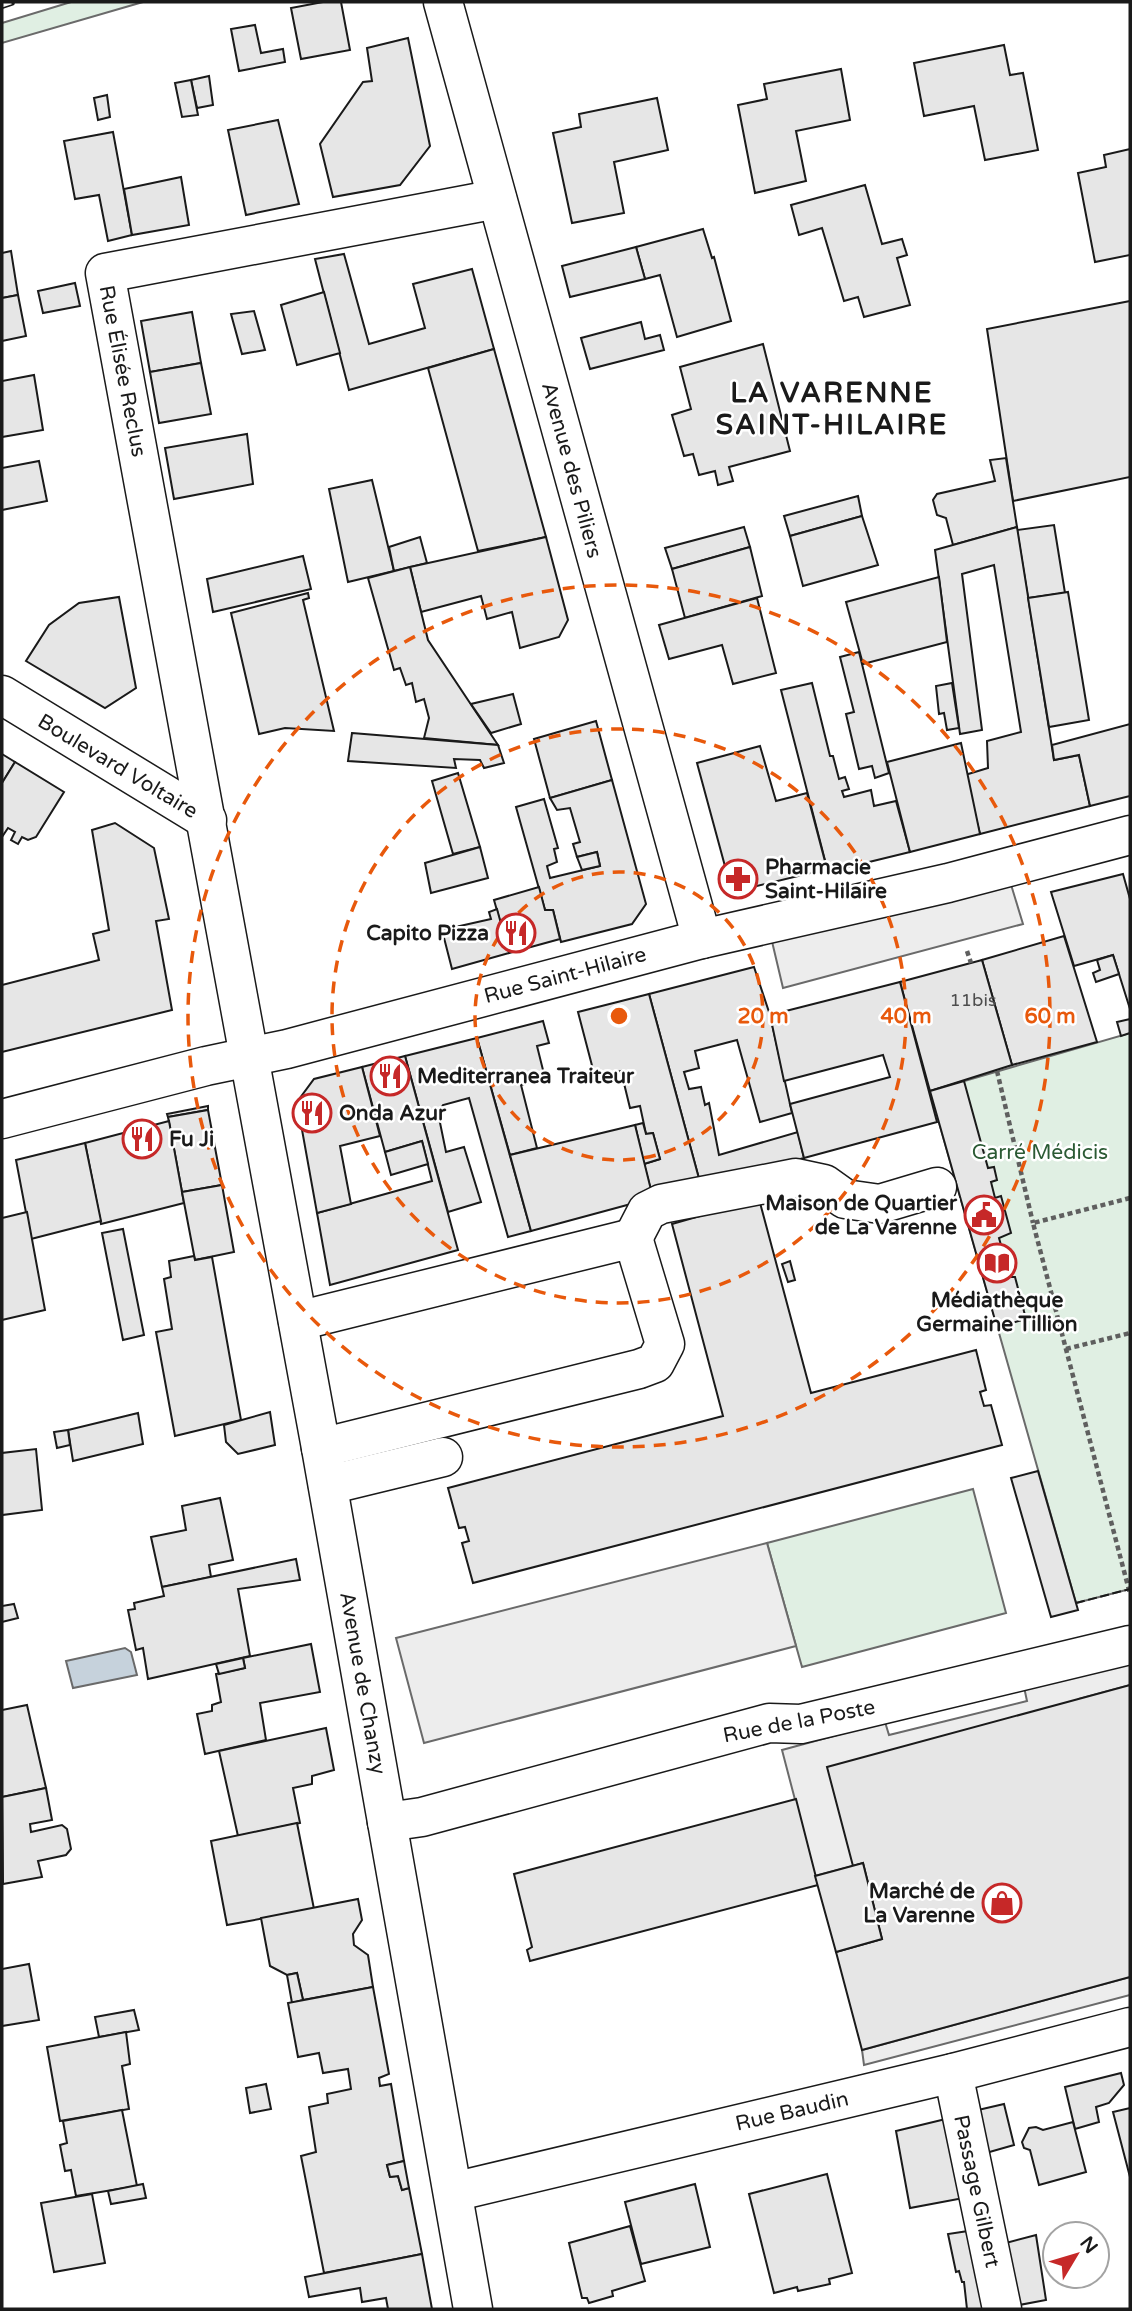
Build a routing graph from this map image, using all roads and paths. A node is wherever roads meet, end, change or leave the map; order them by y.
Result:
1 (443, 2) edge
2 (497, 198) junction
3 (2, 695) edge
4 (207, 820) junction
5 (1130, 835) edge
6 (702, 939) junction
7 (967, 951) dead end
8 (971, 964) dead end
9 (250, 1058) junction
10 (997, 1071) dead end
11 (2, 1119) edge
12 (937, 1187) dead end
13 (1130, 1198) edge
14 (1032, 1223) junction
15 (634, 1238) junction
16 (298, 1321) junction
17 (1130, 1333) edge
18 (1066, 1349) junction
19 (321, 1448) junction
20 (443, 1457) dead end
21 (328, 1485) junction
22 (1130, 1594) edge
23 (1130, 1645) edge
24 (387, 1822) junction
25 (1130, 2027) edge
26 (953, 2073) junction
27 (453, 2192) junction
28 (473, 2309) edge
29 (1002, 2309) edge

1 - 2 street, Avenue des Piliers
2 - 4 street, Rue Élisée Reclus
2 - 6 street, Avenue des Piliers
3 - 4 street, Boulevard Voltaire
4 - 9 street, Boulevard Voltaire
5 - 6 street, Rue Saint-Hilaire
6 - 9 street, Rue Saint-Hilaire
7 - 8 path
9 - 11 street, Rue Saint-Hilaire
9 - 16 street, Avenue de Chanzy
10 - 14 path
12 - 15 street
13 - 14 path
14 - 18 path
15 - 16 street
15 - 19 street
16 - 19 street, Avenue de Chanzy
17 - 18 path
18 - 22 path
19 - 21 street, Avenue de Chanzy
20 - 21 street
21 - 24 street, Avenue de Chanzy
23 - 24 street, Rue de la Poste
24 - 27 street, Avenue de Chanzy
25 - 26 street, Rue Baudin
26 - 27 street, Rue Baudin
26 - 29 street, Passage Gilbert
27 - 28 street, Avenue de Chanzy

